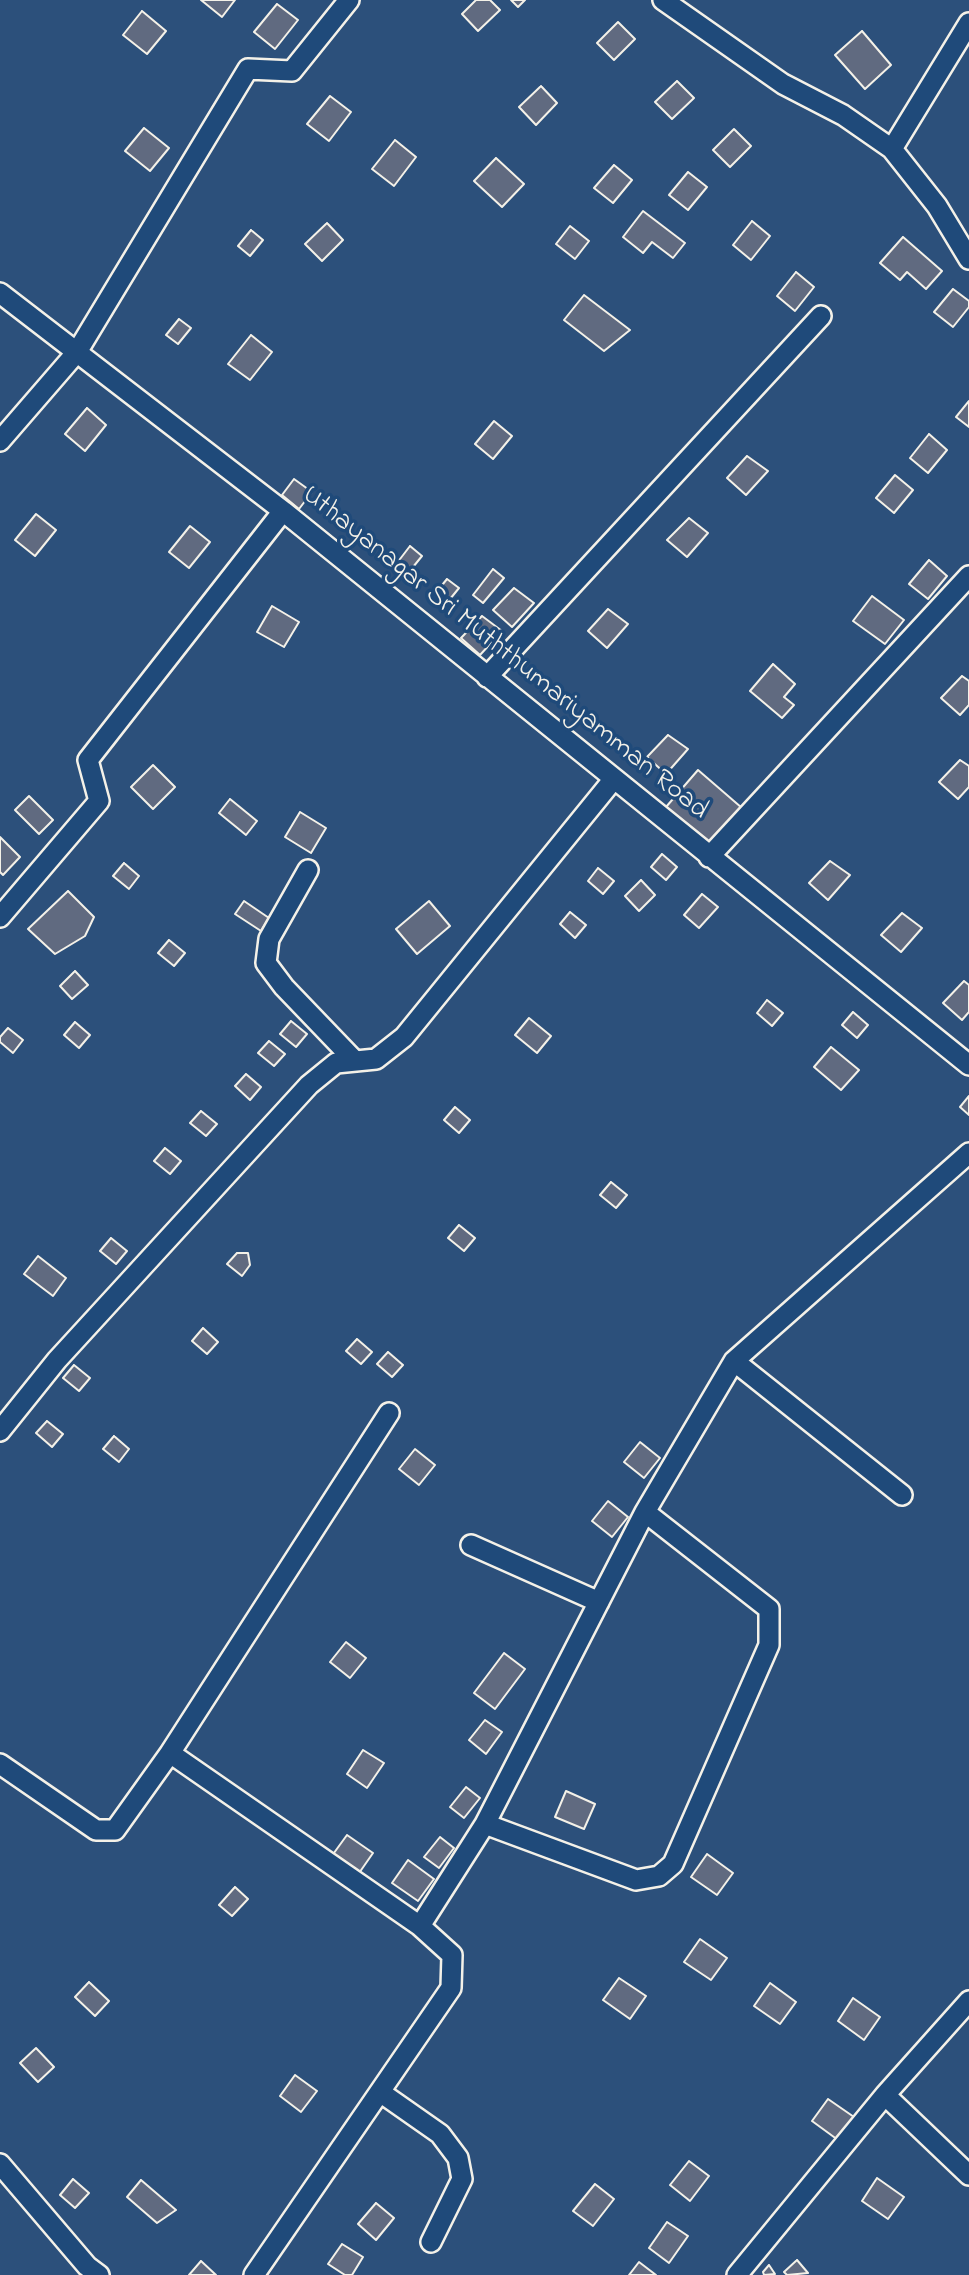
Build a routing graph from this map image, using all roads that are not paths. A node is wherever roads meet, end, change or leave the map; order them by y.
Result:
1 (349, 0) edge
2 (663, 0) edge
3 (969, 23) edge
4 (892, 149) junction
5 (969, 259) edge
6 (0, 293) edge
7 (821, 316) dead end
8 (77, 352) junction
9 (0, 441) edge
10 (284, 511) junction
11 (969, 576) edge
12 (487, 677) junction
13 (613, 780) junction
14 (709, 857) junction
15 (308, 870) dead end
16 (0, 917) edge
17 (355, 1061) junction
18 (969, 1065) edge
19 (969, 1153) edge
20 (734, 1361) junction
21 (389, 1413) dead end
22 (0, 1431) edge
23 (902, 1495) dead end
24 (645, 1512) junction
25 (471, 1545) dead end
26 (598, 1602) junction
27 (170, 1753) junction
28 (0, 1764) edge
29 (485, 1824) junction
30 (419, 1926) junction
31 (969, 2001) edge
32 (380, 2092) junction
33 (885, 2095) junction
34 (0, 2164) edge
35 (969, 2175) edge
36 (431, 2242) dead end
37 (99, 2275) edge
38 (254, 2275) edge
39 (737, 2275) edge

1 - 8 street
2 - 4 street
3 - 4 street
4 - 5 street
6 - 8 street, Uthayanagar Sri Muththumariyamman Road
7 - 12 street
8 - 9 street
8 - 10 street, Uthayanagar Sri Muththumariyamman Road
10 - 12 street, Uthayanagar Sri Muththumariyamman Road
10 - 16 street
11 - 14 street
12 - 13 street, Uthayanagar Sri Muththumariyamman Road
13 - 14 street, Uthayanagar Sri Muththumariyamman Road
13 - 17 street
14 - 18 street, Uthayanagar Sri Muththumariyamman Road
15 - 17 street
17 - 22 street
19 - 20 street
20 - 23 street
20 - 24 street
21 - 27 street
24 - 26 street
24 - 29 street
25 - 26 street
26 - 29 street
27 - 28 street
27 - 30 street
29 - 30 street
30 - 32 street
31 - 33 street
32 - 36 street
32 - 38 street
33 - 35 street
33 - 39 street
34 - 37 street

